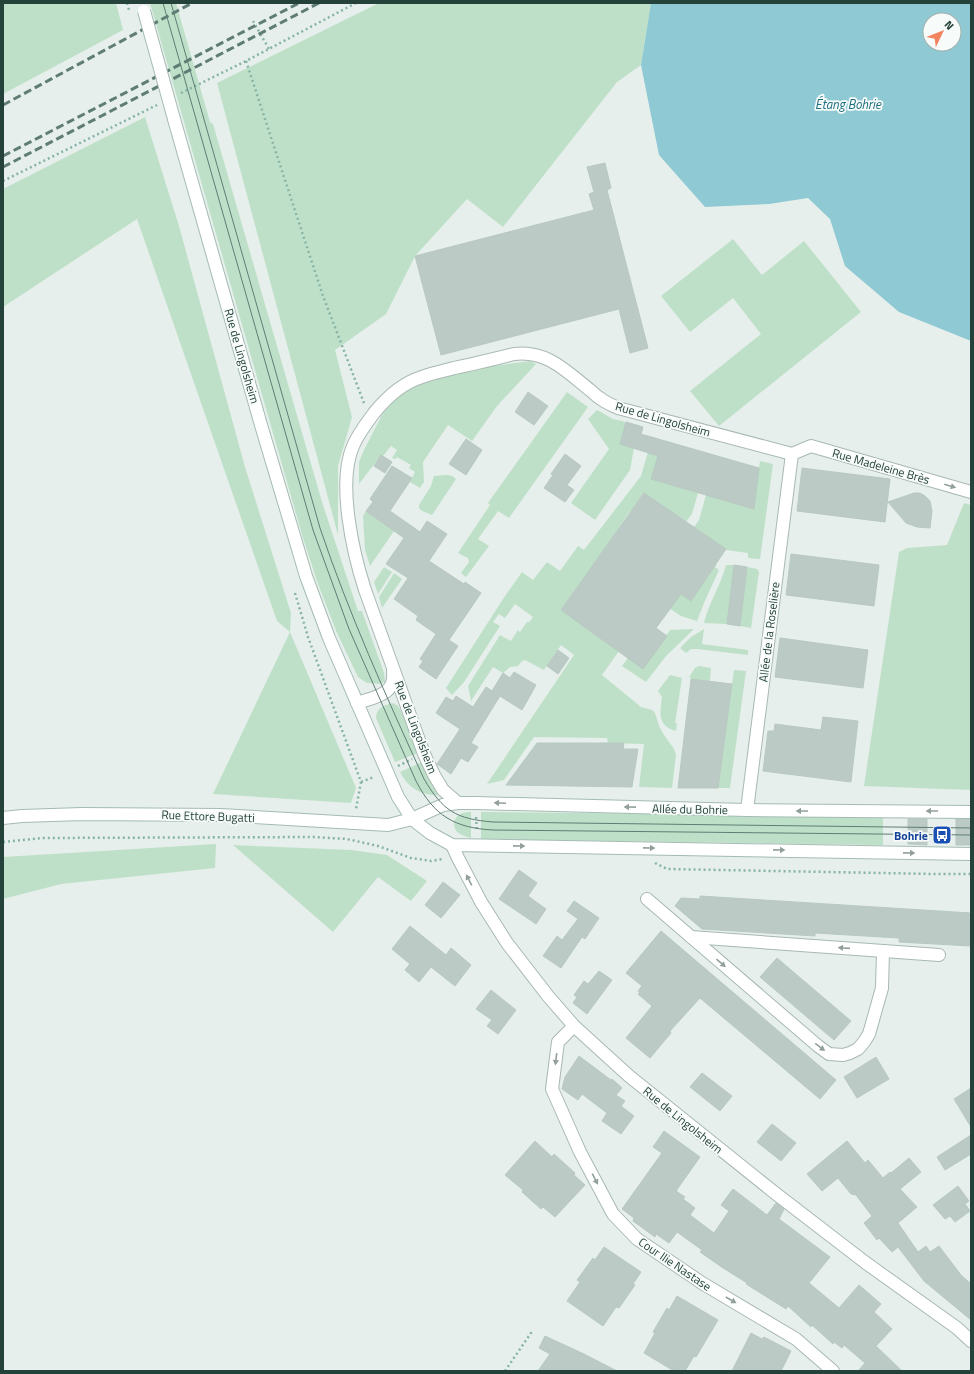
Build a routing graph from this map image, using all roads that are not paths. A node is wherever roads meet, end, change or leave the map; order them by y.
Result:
1 (143, 7) edge
2 (792, 454) junction
3 (971, 492) edge
4 (392, 666) junction
5 (357, 703) junction
6 (458, 803) junction
7 (747, 810) junction
8 (971, 812) edge
9 (3, 818) edge
10 (412, 819) junction
11 (452, 845) junction
12 (971, 854) edge
13 (647, 899) dead end
14 (691, 937) junction
15 (883, 951) junction
16 (939, 955) dead end
17 (574, 1026) junction
18 (971, 1341) edge
19 (833, 1371) edge

1 - 5 street, Rue de Lingolsheim, bridge
2 -> 3 street, Rue Madeleine Brès
2 - 4 street, Rue de Lingolsheim
2 - 7 street, Allée de la Roselière
4 - 5 street, Rue de Lingolsheim
4 - 6 street, Rue de Lingolsheim
5 - 10 street, Rue de Lingolsheim
7 -> 6 street, Allée du Bohrie
6 - 10 street, Allée du Bohrie
8 -> 7 street, Allée du Bohrie
9 - 10 street, Rue Ettore Bugatti
10 - 11 street
11 -> 12 street
17 -> 11 street, Rue de Lingolsheim
13 - 14 street
15 -> 14 street
14 -> 15 street
15 - 16 street
17 - 18 street, Rue de Lingolsheim
17 -> 19 street, Cour Ilie Nastase

